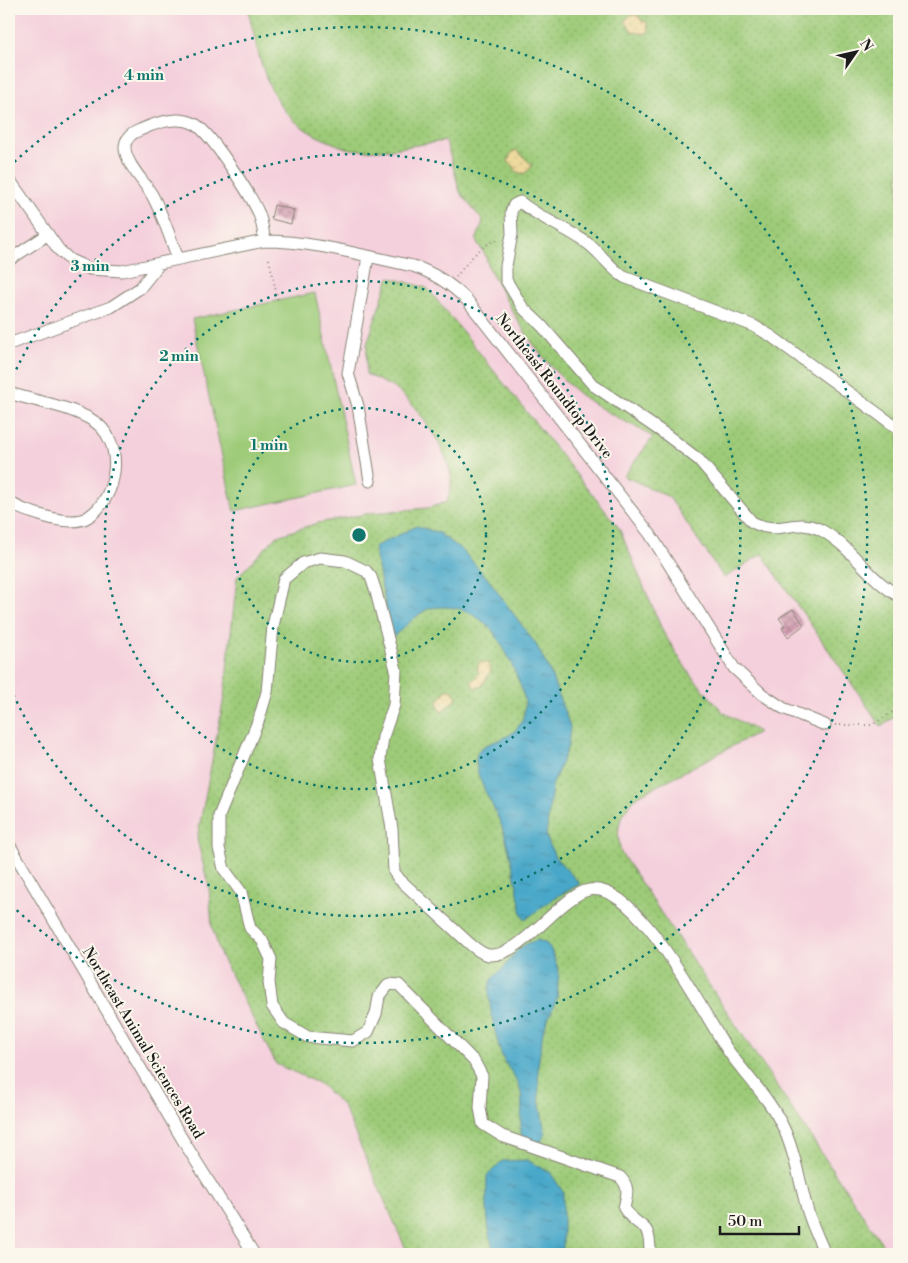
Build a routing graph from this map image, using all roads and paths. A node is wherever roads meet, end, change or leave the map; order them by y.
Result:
1 (9, 179) edge
2 (47, 235) junction
3 (264, 240) junction
4 (511, 244) junction
5 (368, 257) junction
6 (178, 259) junction
7 (269, 259) dead end
8 (9, 260) edge
9 (160, 263) junction
10 (450, 285) junction
11 (278, 301) dead end
12 (9, 344) edge
13 (9, 393) edge
14 (899, 428) edge
15 (370, 481) dead end
16 (9, 502) edge
17 (899, 596) edge
18 (899, 708) edge
19 (825, 725) joint
20 (9, 844) edge
21 (254, 1254) edge
22 (650, 1254) edge
23 (825, 1254) edge

1 - 2 street, Northeast Roundtop Drive
2 - 8 street
2 - 9 street, Northeast Roundtop Drive
3 - 5 street, Northeast Roundtop Drive
3 - 6 street, Northeast Roundtop Drive
3 - 6 street
4 - 10 path
4 - 14 street
4 - 17 street
5 - 10 street, Northeast Roundtop Drive
5 - 15 street
6 - 9 street, Northeast Roundtop Drive
7 - 11 path
9 - 12 street
10 - 19 street, Northeast Roundtop Drive
13 - 16 street
18 - 19 path
20 - 21 street, Northeast Animal Sciences Road
22 - 23 street

